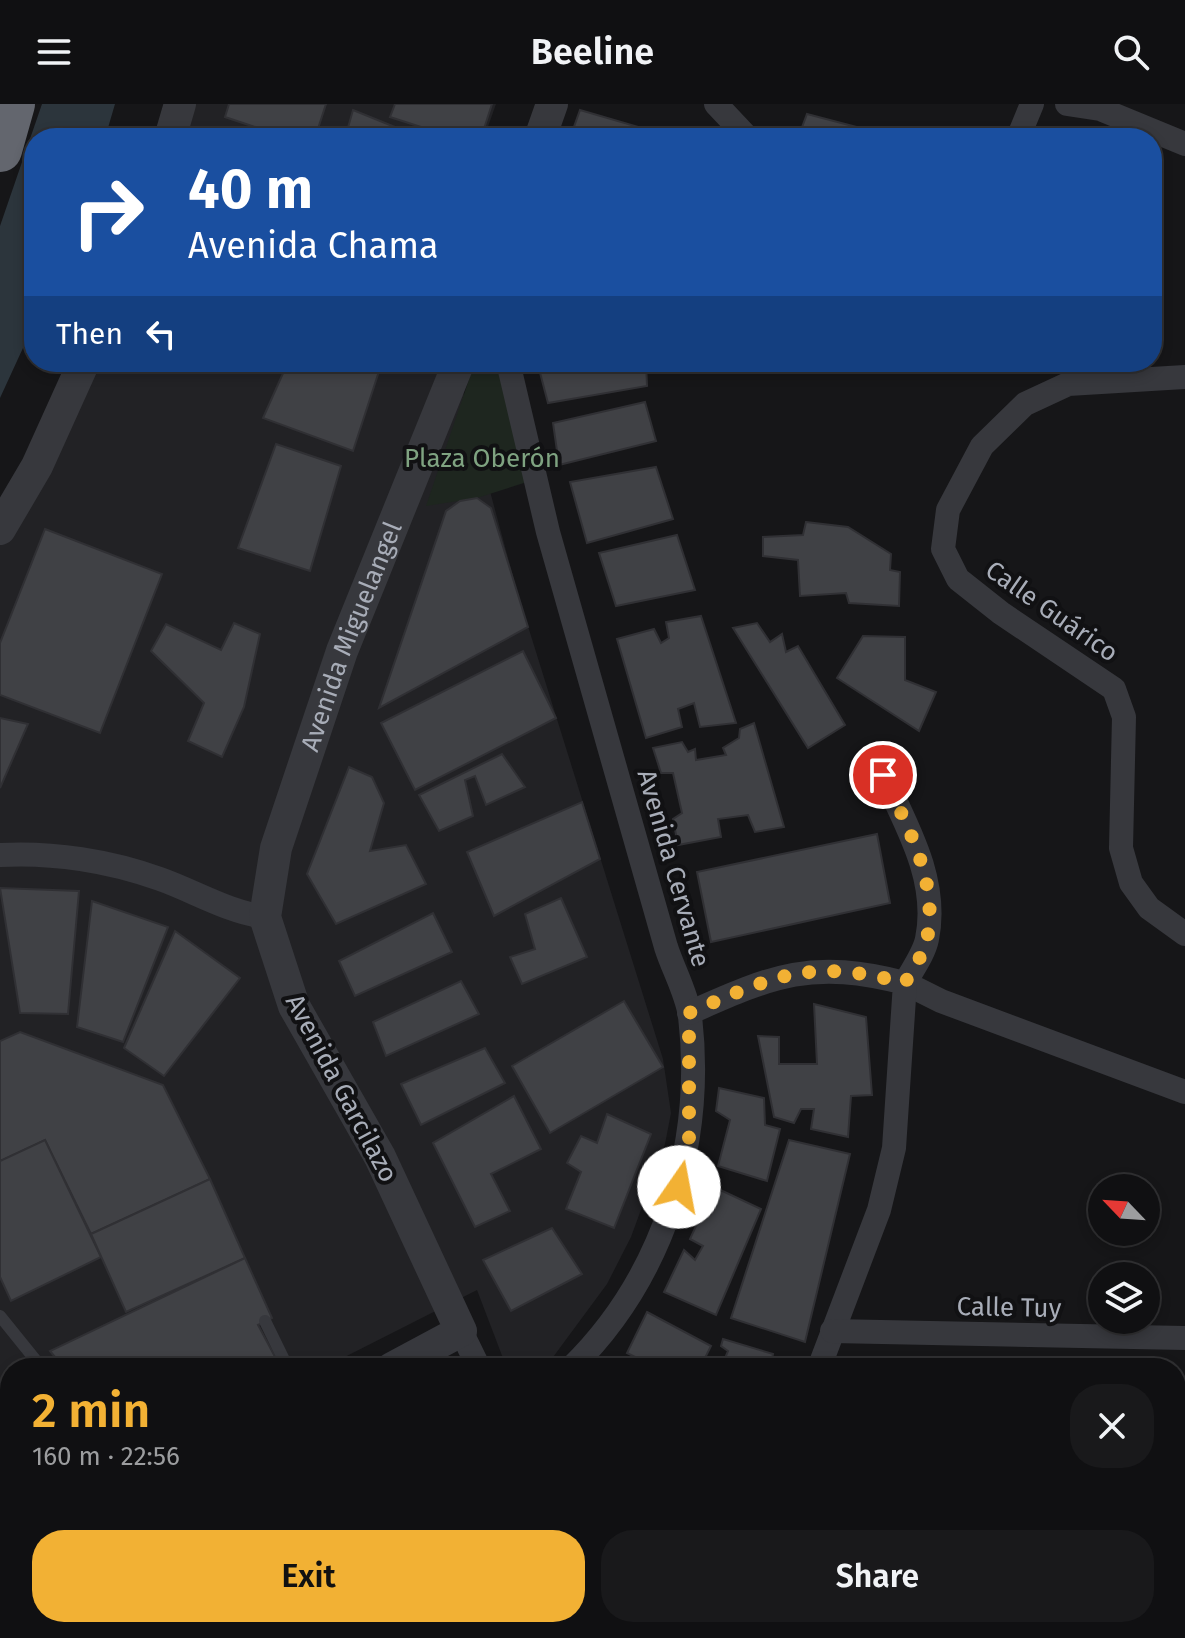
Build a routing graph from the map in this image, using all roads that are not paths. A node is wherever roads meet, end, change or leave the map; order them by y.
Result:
1 (13, 104) edge
2 (180, 104) edge
3 (552, 104) edge
4 (716, 104) edge
5 (1032, 104) edge
6 (1067, 104) edge
7 (173, 128) edge
8 (544, 128) edge
9 (739, 128) edge
10 (1022, 128) edge
11 (1146, 128) edge
12 (1162, 135) edge
13 (1185, 144) edge
14 (0, 150) edge
15 (79, 372) edge
16 (455, 372) edge
17 (510, 372) edge
18 (1185, 377) edge
19 (0, 529) edge
20 (883, 775) dead end
21 (0, 855) edge
22 (265, 917) junction
23 (1185, 934) edge
24 (905, 983) junction
25 (689, 1013) junction
26 (1185, 1092) edge
27 (0, 1316) edge
28 (265, 1321) dead end
29 (461, 1331) junction
30 (832, 1331) junction
31 (1185, 1338) edge
32 (34, 1358) edge
33 (283, 1358) edge
34 (411, 1358) edge
35 (474, 1358) edge
36 (581, 1358) edge
37 (823, 1358) edge

1 - 14 highway
2 - 7 street
3 - 8 street
4 - 9 street
5 - 10 street
6 - 11 street
12 - 13 street
15 - 19 street
16 - 22 street, Avenida Miguelangel
17 - 25 street, Avenida Cervante
18 - 23 street, Calle Guárico
20 - 24 street
21 - 22 street
22 - 29 street, Avenida Garcilazo
24 - 25 street
24 - 26 street
24 - 30 street
25 - 36 street, Avenida Cervante
27 - 32 lane
28 - 33 lane
29 - 34 street
29 - 35 street
30 - 31 street, Calle Tuy
30 - 37 street

